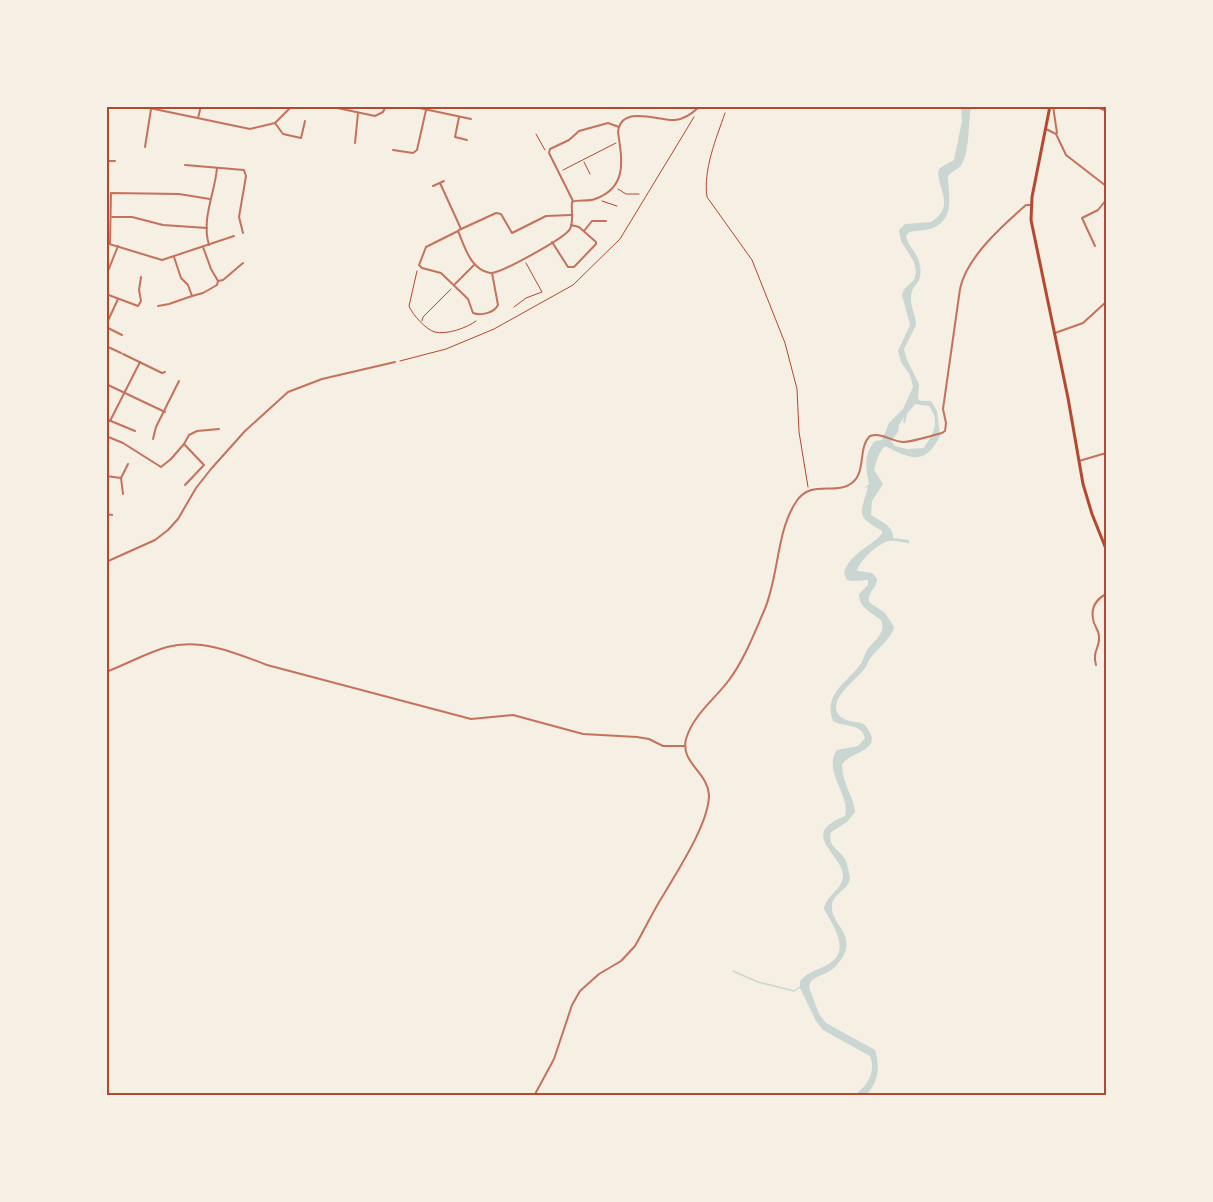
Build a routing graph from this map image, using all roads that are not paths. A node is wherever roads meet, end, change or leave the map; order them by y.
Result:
1 (140, 106) edge
2 (201, 106) edge
3 (292, 106) edge
4 (328, 106) edge
5 (386, 106) edge
6 (410, 106) edge
7 (435, 106) edge
8 (1051, 106) edge
9 (1095, 106) edge
10 (699, 108) edge
11 (151, 109) junction
12 (426, 110) junction
13 (1107, 111) edge
14 (434, 112) junction
15 (358, 113) junction
16 (459, 117) junction
17 (471, 119) dead end
18 (198, 120) junction
19 (305, 121) dead end
20 (275, 123) junction
21 (619, 127) junction
22 (1046, 129) junction
23 (1058, 136) junction
24 (467, 140) dead end
25 (355, 144) dead end
26 (145, 147) dead end
27 (393, 150) dead end
28 (106, 161) edge
29 (116, 161) dead end
30 (185, 165) dead end
31 (217, 168) junction
32 (444, 181) dead end
33 (440, 183) junction
34 (433, 186) dead end
35 (1107, 186) edge
36 (106, 193) edge
37 (111, 193) junction
38 (210, 199) junction
39 (1107, 200) edge
40 (573, 201) junction
41 (1031, 205) junction
42 (571, 215) junction
43 (111, 217) junction
44 (606, 221) dead end
45 (571, 225) junction
46 (207, 228) junction
47 (460, 230) junction
48 (584, 231) junction
49 (243, 232) dead end
50 (234, 236) dead end
51 (552, 242) junction
52 (108, 243) edge
53 (208, 244) junction
54 (118, 246) junction
55 (1095, 246) dead end
56 (203, 247) junction
57 (174, 256) junction
58 (243, 263) dead end
59 (474, 265) junction
60 (492, 273) junction
61 (106, 276) edge
62 (141, 277) dead end
63 (218, 282) junction
64 (454, 285) junction
65 (106, 294) edge
66 (192, 296) junction
67 (118, 299) junction
68 (1107, 302) edge
69 (158, 306) dead end
70 (106, 326) edge
71 (1055, 333) junction
72 (122, 335) dead end
73 (106, 346) edge
74 (140, 362) junction
75 (395, 362) dead end
76 (165, 372) dead end
77 (179, 381) dead end
78 (106, 384) edge
79 (125, 393) junction
80 (165, 412) junction
81 (108, 420) edge
82 (219, 429) dead end
83 (135, 431) dead end
84 (106, 436) edge
85 (153, 439) dead end
86 (184, 444) junction
87 (1107, 453) edge
88 (1079, 461) junction
89 (128, 464) dead end
90 (106, 476) edge
91 (121, 478) junction
92 (185, 485) dead end
93 (123, 494) dead end
94 (106, 514) edge
95 (112, 515) dead end
96 (1107, 549) edge
97 (106, 562) edge
98 (1107, 594) edge
99 (1088, 656) dead end
100 (1094, 656) junction
101 (1096, 665) dead end
102 (106, 672) edge
103 (685, 746) junction
104 (534, 1095) edge

1 - 11 street
2 - 18 street
3 - 20 street
4 - 15 street
5 - 15 street
6 - 12 street
7 - 14 street
8 - 22 main road
8 - 23 street
9 - 13 street
10 - 21 street
11 - 18 street
11 - 26 street
12 - 14 street
12 - 27 street
14 - 16 street
15 - 25 street
16 - 17 street
16 - 24 street
18 - 20 street
19 - 20 street
21 - 40 street
21 - 40 street
22 - 23 street
22 - 41 main road
23 - 35 street
28 - 29 street
30 - 31 street
31 - 38 street
31 - 49 street
32 - 33 street
33 - 34 street
33 - 47 street
36 - 37 street
37 - 38 street
37 - 43 street
38 - 46 street
39 - 55 street
40 - 42 street
41 - 71 main road
41 - 103 street
42 - 45 street
42 - 47 street
43 - 46 street
43 - 52 street
44 - 48 street
45 - 48 street
45 - 51 street
46 - 53 street
47 - 59 street
47 - 64 street
48 - 51 street
50 - 53 street
51 - 60 street
52 - 54 street
53 - 56 street
54 - 57 street
54 - 61 street
56 - 57 street
56 - 63 street
57 - 66 street
58 - 63 street
59 - 60 street
59 - 64 street
60 - 64 street
62 - 67 street
63 - 66 street
65 - 67 street
66 - 69 street
67 - 70 street
68 - 71 street
70 - 72 street
71 - 88 main road
73 - 74 street
74 - 76 street
74 - 79 street
75 - 97 street
77 - 80 street
78 - 79 street
79 - 80 street
79 - 81 street
80 - 85 street
81 - 83 street
82 - 86 street
84 - 86 street
86 - 92 street
87 - 88 street
88 - 96 main road
89 - 91 street
90 - 91 street
91 - 93 street
94 - 95 street
98 - 100 street
99 - 100 street
100 - 101 street
102 - 103 street
103 - 104 street

